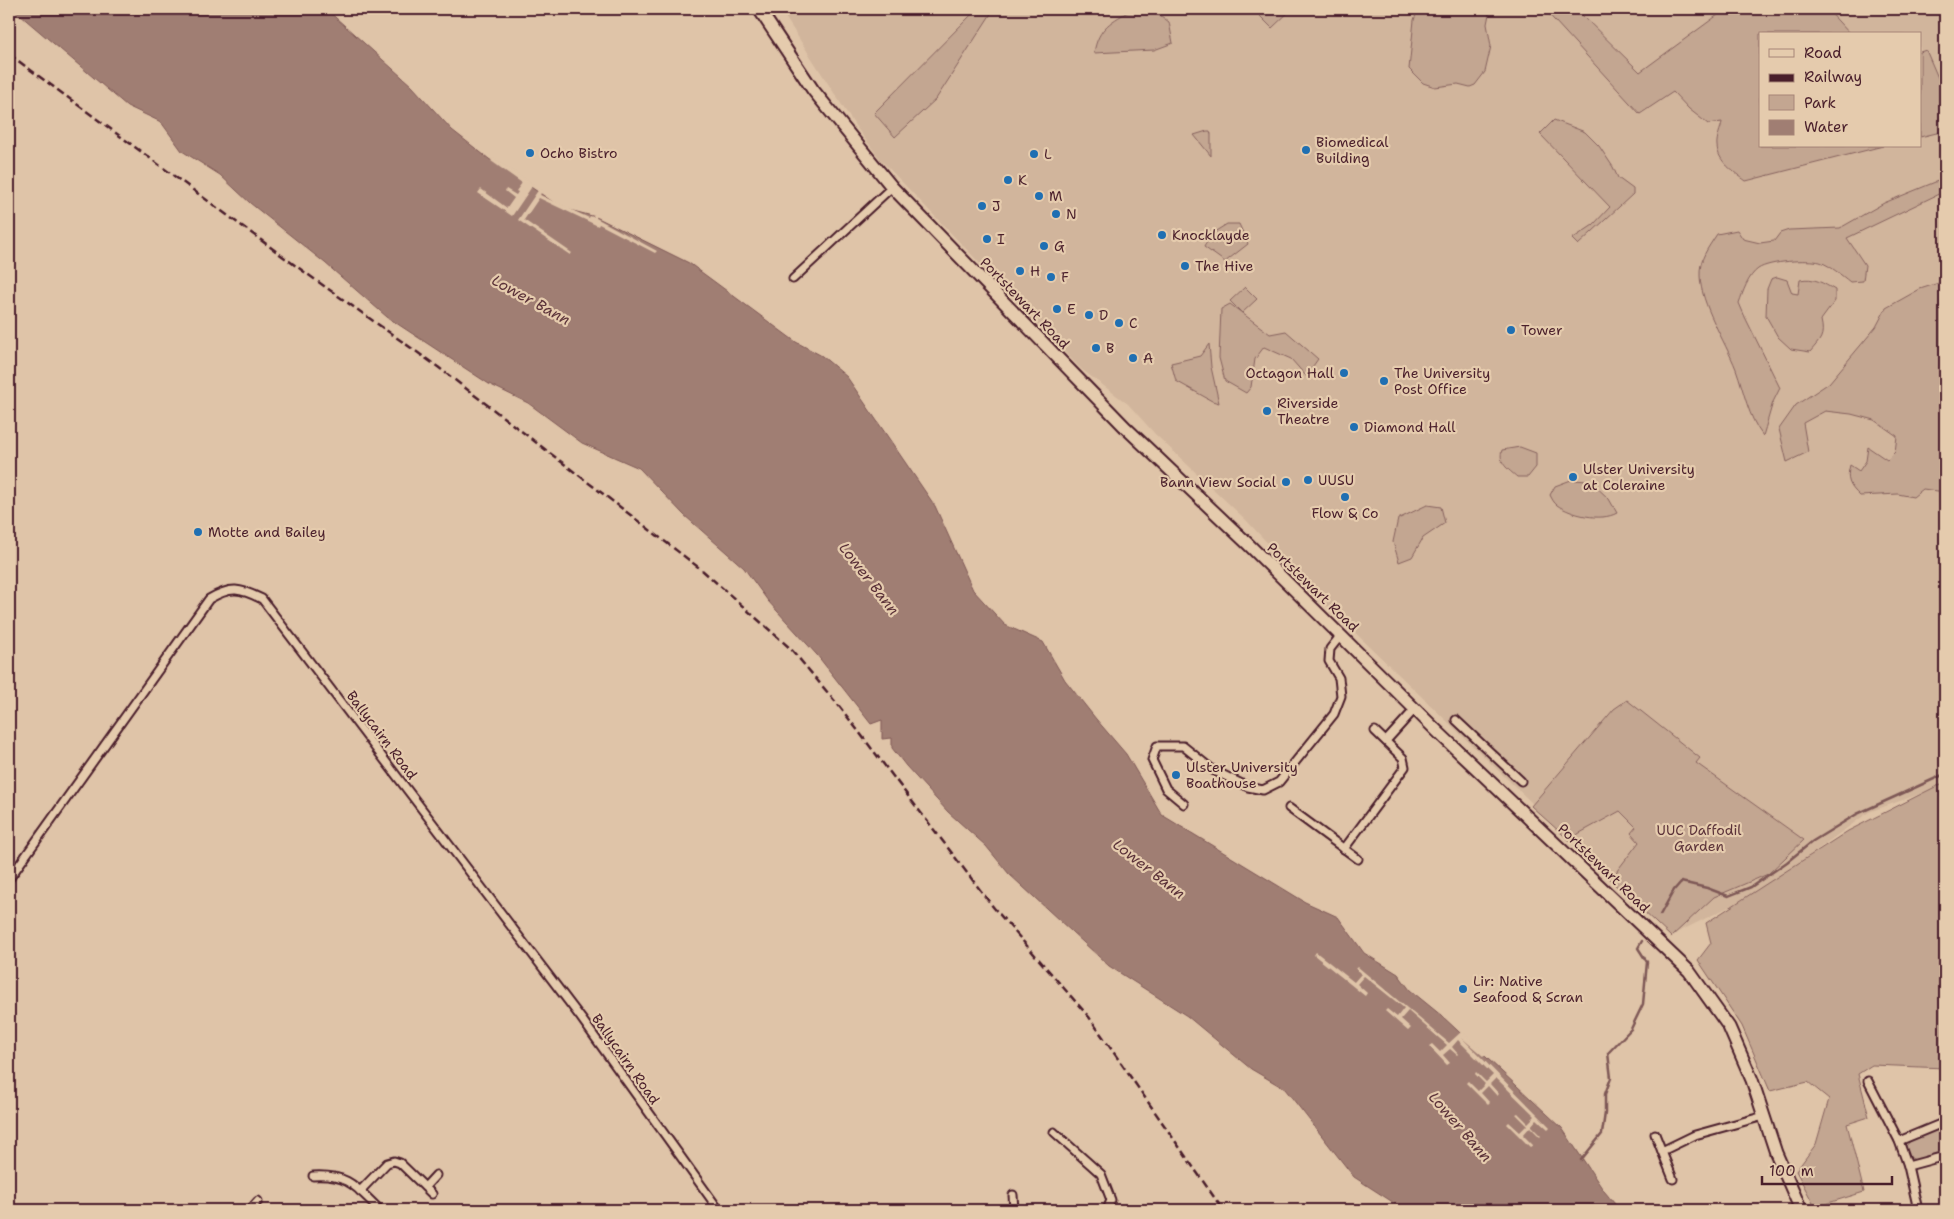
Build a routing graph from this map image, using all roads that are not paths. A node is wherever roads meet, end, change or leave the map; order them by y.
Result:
1 (759, 9) edge
2 (892, 187) junction
3 (793, 279) dead end
4 (1341, 635) junction
5 (1415, 709) junction
6 (1456, 720) dead end
7 (1374, 731) dead end
8 (1386, 741) junction
9 (1521, 782) dead end
10 (1184, 804) dead end
11 (1289, 808) dead end
12 (1344, 849) junction
13 (1358, 859) dead end
14 (9, 879) edge
15 (1868, 1081) dead end
16 (1764, 1116) junction
17 (1945, 1122) edge
18 (1054, 1132) dead end
19 (1655, 1134) dead end
20 (1899, 1141) junction
21 (1662, 1151) junction
22 (1945, 1156) edge
23 (1908, 1166) junction
24 (436, 1175) dead end
25 (313, 1176) dead end
26 (1673, 1179) dead end
27 (425, 1186) junction
28 (360, 1191) junction
29 (432, 1194) dead end
30 (1013, 1195) dead end
31 (258, 1202) dead end
32 (250, 1210) edge
33 (380, 1210) edge
34 (719, 1210) edge
35 (1014, 1210) edge
36 (1106, 1210) edge
37 (1801, 1210) edge
38 (1918, 1210) edge

1 - 2 main road, Portstewart Road
2 - 3 street
2 - 4 main road, Portstewart Road
4 - 5 main road, Portstewart Road
4 - 10 street
5 - 8 street
5 - 16 main road, Portstewart Road
6 - 9 street
7 - 8 street
8 - 12 street
11 - 12 street
12 - 13 street
14 - 34 street, Ballycairn Road
15 - 20 street
16 - 21 street
16 - 37 main road, Portstewart Road
17 - 20 street
18 - 36 street
19 - 21 street
20 - 23 street
21 - 26 street
22 - 23 street
23 - 38 street
24 - 27 street
25 - 28 street
27 - 28 street
27 - 29 street
28 - 33 street
30 - 35 street
31 - 32 street

